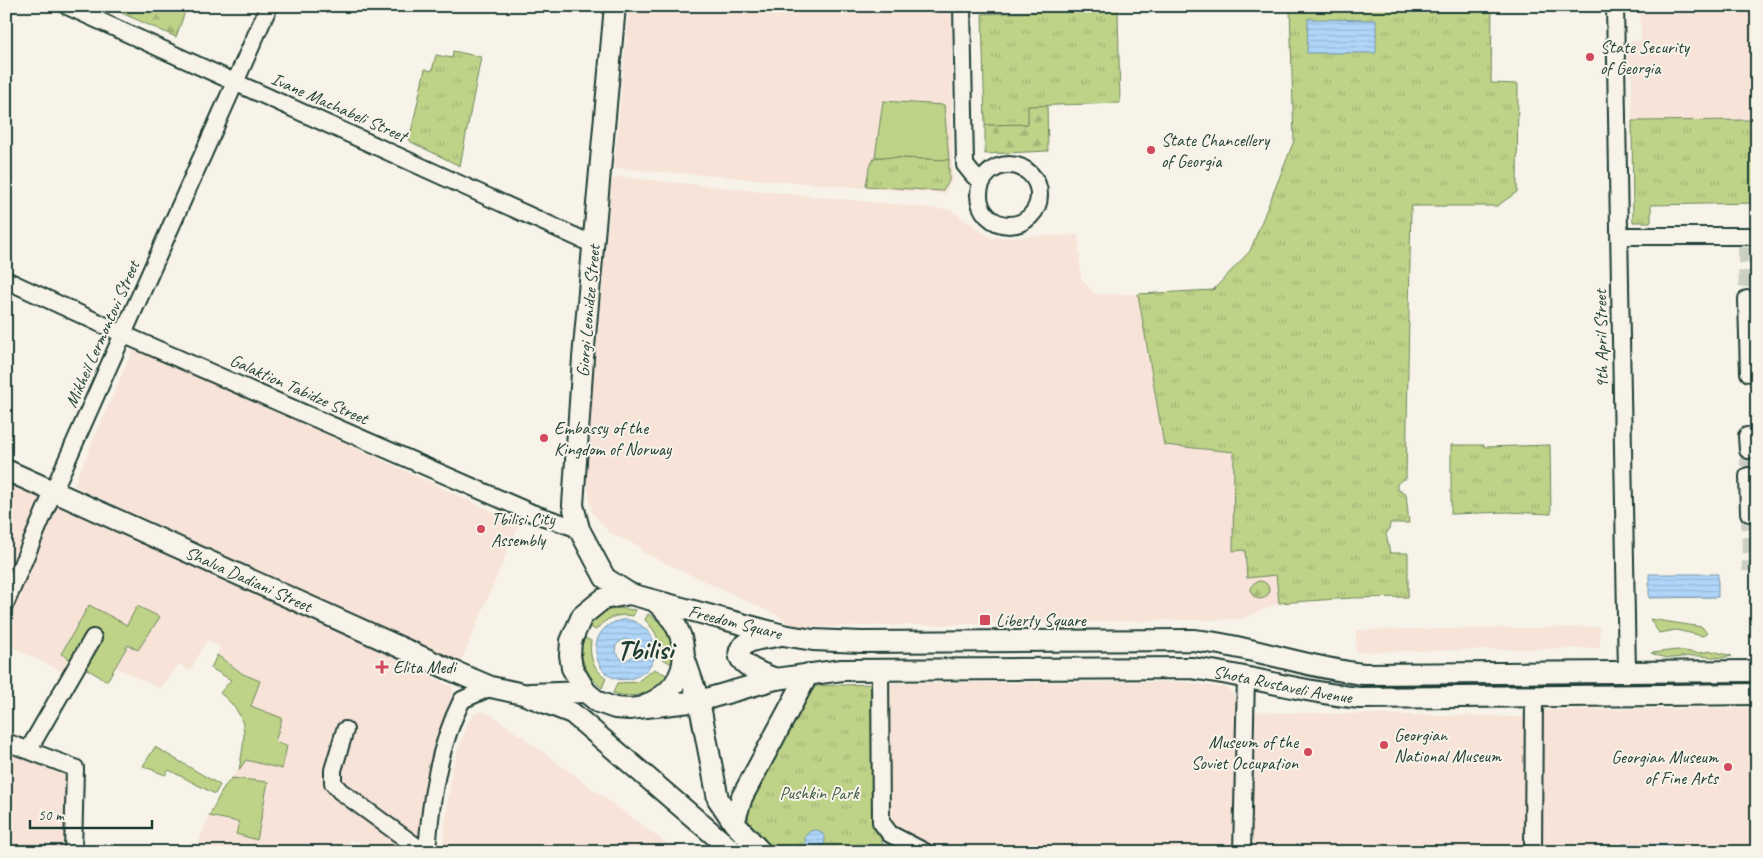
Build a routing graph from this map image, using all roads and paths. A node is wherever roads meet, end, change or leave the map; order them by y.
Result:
1 (67, 6) edge
2 (269, 6) edge
3 (615, 6) edge
4 (962, 6) edge
5 (1615, 6) edge
6 (236, 83) junction
7 (983, 180) dead end
8 (1620, 236) junction
9 (1750, 239) edge
10 (594, 245) junction
11 (6, 280) edge
12 (1747, 299) tunnel mouth
13 (124, 334) junction
14 (1749, 373) dead end
15 (6, 470) edge
16 (1748, 476) tunnel mouth
17 (54, 491) junction
18 (1749, 513) tunnel mouth
19 (579, 529) junction
20 (630, 594) junction
21 (6, 602) edge
22 (657, 602) junction
23 (783, 634) junction
24 (93, 638) dead end
25 (813, 640) joint
26 (684, 657) junction
27 (880, 669) junction
28 (1757, 671) edge
29 (1627, 672) junction
30 (808, 674) junction
31 (1246, 677) junction
32 (776, 679) junction
33 (491, 687) junction
34 (586, 692) junction
35 (523, 694) junction
36 (1757, 694) edge
37 (1534, 696) junction
38 (699, 701) junction
39 (644, 706) junction
40 (587, 726) junction
41 (345, 730) dead end
42 (6, 742) edge
43 (28, 750) junction
44 (734, 823) junction
45 (73, 852) edge
46 (425, 852) edge
47 (734, 852) edge
48 (761, 852) edge
49 (925, 852) edge
50 (1242, 852) edge
51 (1533, 852) edge

1 - 6 street, Ivane Machabeli Street
2 - 6 street, Mikheil Lermontovi Street
3 - 10 main road, Giorgi Leonidze Street
4 - 7 street
5 - 8 street, 9th April Street
6 - 10 street, Ivane Machabeli Street
6 - 13 street, Mikheil Lermontovi Street
8 - 9 street
8 - 29 street, 9th April Street
10 - 19 main road, Giorgi Leonidze Street
11 - 13 street, Galaktion Tabidze Street
12 - 14 street
13 - 17 street, Mikheil Lermontovi Street
13 - 19 street, Galaktion Tabidze Street
15 - 17 main road, Shalva Dadiani Street
16 - 18 street
17 - 21 street, Mikheil Lermontovi Street
17 - 33 main road, Shalva Dadiani Street
19 - 20 main road, Giorgi Leonidze Street
20 - 22 main road, Freedom Square
20 - 34 main road, Freedom Square
22 - 23 main road, Freedom Square
22 - 26 main road, Freedom Square
23 - 25 main road, Freedom Square
23 - 32 main road
24 - 43 street
25 - 29 main road, Shota Rustaveli Avenue
26 - 38 main road, Freedom Square
26 - 39 main road, Freedom Square
27 - 30 main road, Shota Rustaveli Avenue
27 - 31 main road, Shota Rustaveli Avenue
27 - 49 street
28 - 29 main road, Shota Rustaveli Avenue
30 - 32 main road, Freedom Square
30 - 44 main road
31 - 37 main road, Shota Rustaveli Avenue
31 - 50 street
32 - 38 main road, Freedom Square
33 - 35 main road, Shalva Dadiani Street
33 - 46 street
34 - 35 main road
34 - 39 main road, Freedom Square
34 - 40 main road
35 - 40 main road
36 - 37 main road, Shota Rustaveli Avenue
37 - 51 street
38 - 39 main road, Freedom Square
38 - 44 main road, Freedom Square
40 - 47 main road
41 - 46 street
42 - 43 street
43 - 45 street
44 - 48 main road, Freedom Square

